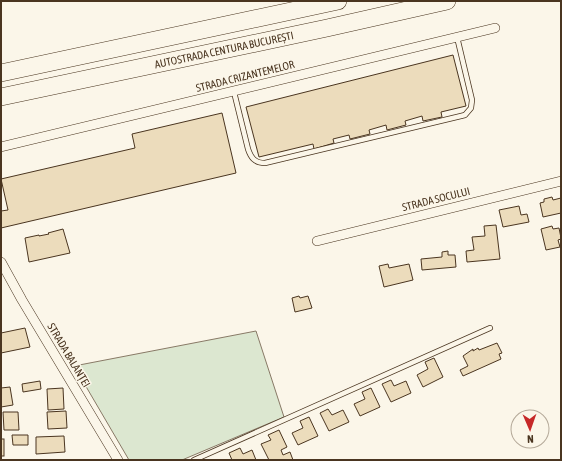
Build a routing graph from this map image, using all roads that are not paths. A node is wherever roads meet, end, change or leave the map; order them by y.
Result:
1 (338, 1) edge
2 (446, 1) edge
3 (495, 28) dead end
4 (457, 37) junction
5 (4, 72) edge
6 (234, 92) junction
7 (6, 96) edge
8 (1, 147) edge
9 (561, 181) edge
10 (317, 241) dead end
11 (1, 262) edge
12 (490, 328) dead end
13 (118, 460) edge
14 (194, 460) edge

1 - 5 highway
2 - 7 highway, AUTOSTRADA CENTURA BUCUREȘTI
3 - 4 street, STRADA CRIZANTEMELOR
4 - 6 street, STRADA CRIZANTEMELOR
4 - 6 lane
6 - 8 street, STRADA CRIZANTEMELOR
9 - 10 street, STRADA SOCULUI
11 - 13 street, STRADA BALANȚEI
12 - 14 lane

